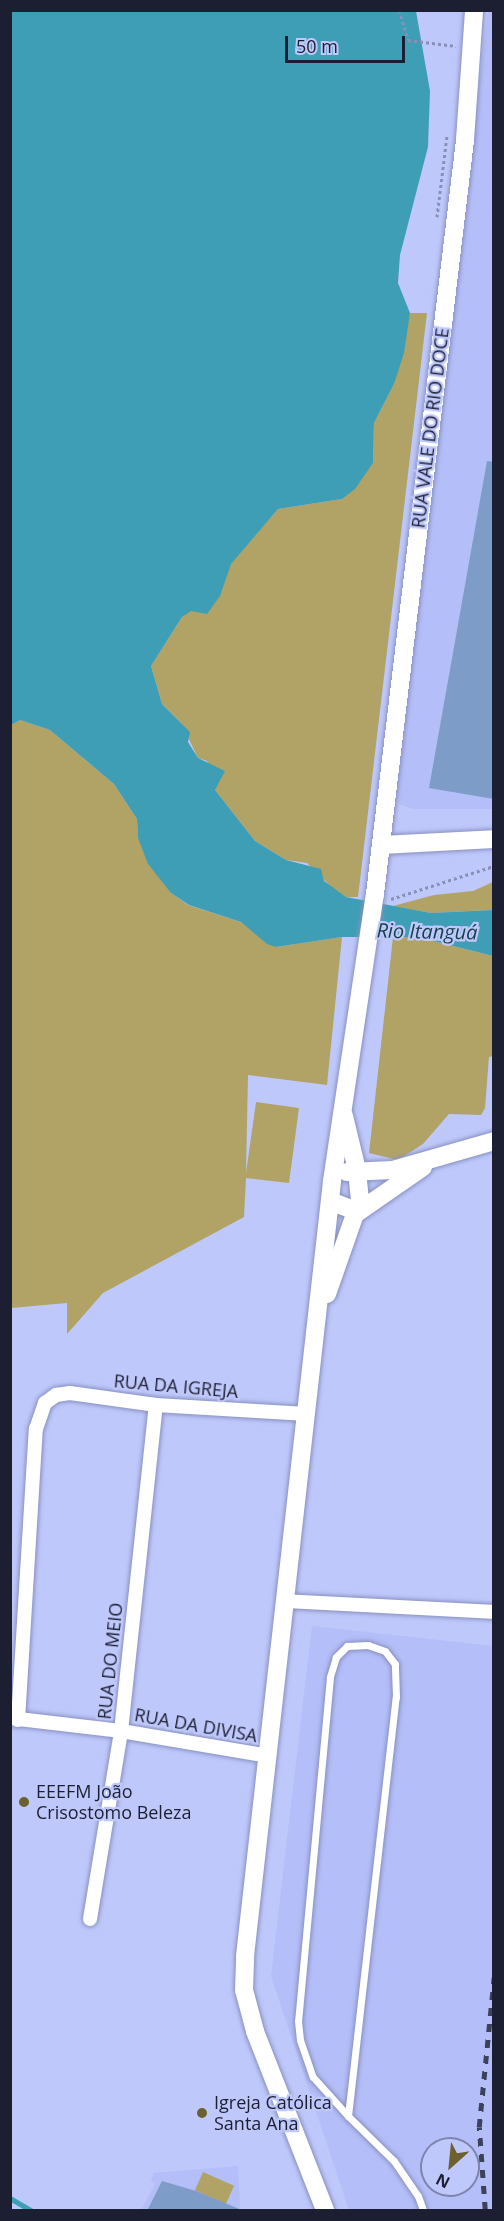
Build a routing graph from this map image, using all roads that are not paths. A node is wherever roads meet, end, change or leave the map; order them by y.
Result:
1 (474, 10) edge
2 (494, 839) edge
3 (381, 845) junction
4 (342, 1109) junction
5 (494, 1141) edge
6 (432, 1161) junction
7 (357, 1170) junction
8 (332, 1181) junction
9 (330, 1201) junction
10 (358, 1212) junction
11 (318, 1316) junction
12 (156, 1405) junction
13 (307, 1414) junction
14 (284, 1601) junction
15 (494, 1612) edge
16 (14, 1719) edge
17 (121, 1731) junction
18 (268, 1756) junction
19 (90, 1920) dead end
20 (348, 2116) junction
21 (325, 2211) edge
22 (423, 2211) edge

1 - 3 street, RUA VALE DO RIO DOCE
2 - 3 street
3 - 4 street, RUA VALE DO RIO DOCE
4 - 7 street
4 - 8 street, RUA VALE DO RIO DOCE
5 - 6 street
6 - 7 street
6 - 10 street
7 - 8 street
7 - 10 street
8 - 9 street, RUA VALE DO RIO DOCE
9 - 10 street
9 - 11 street, RUA VALE DO RIO DOCE
10 - 11 street
11 - 13 street
12 - 13 street, RUA DA IGREJA
12 - 16 street, RUA DA IGREJA
12 - 17 street, RUA DO MEIO
13 - 14 street
14 - 15 street
14 - 18 street
16 - 17 street, RUA DA DIVISA
17 - 18 street, RUA DA DIVISA
17 - 19 street, RUA DO MEIO
18 - 21 street
20 - 20 lane
20 - 22 lane

